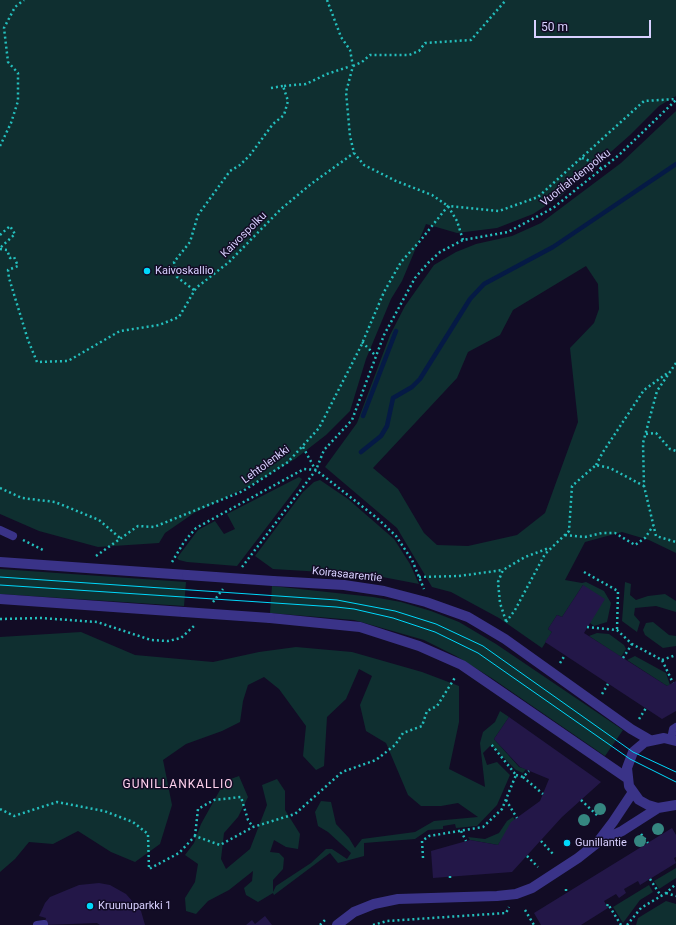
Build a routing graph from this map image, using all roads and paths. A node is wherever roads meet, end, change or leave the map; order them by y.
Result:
1 (24, 0) edge
2 (328, 0) edge
3 (506, 0) edge
4 (353, 66) junction
5 (348, 67) dead end
6 (283, 86) junction
7 (271, 88) dead end
8 (676, 99) edge
9 (0, 146) edge
10 (354, 153) junction
11 (582, 158) junction
12 (602, 169) junction
13 (448, 206) junction
14 (0, 235) edge
15 (463, 240) junction
16 (0, 248) edge
17 (194, 290) junction
18 (362, 342) junction
19 (376, 356) junction
20 (676, 363) edge
21 (671, 370) junction
22 (646, 434) junction
23 (303, 447) junction
24 (676, 451) edge
25 (596, 465) junction
26 (316, 470) junction
27 (644, 486) junction
28 (0, 488) edge
29 (653, 526) junction
30 (0, 530) edge
31 (564, 535) junction
32 (13, 536) joint
33 (120, 538) junction
34 (676, 542) edge
35 (551, 548) junction
36 (47, 553) dead end
37 (92, 559) dead end
38 (0, 562) edge
39 (170, 564) dead end
40 (503, 570) junction
41 (237, 572) dead end
42 (584, 572) dead end
43 (419, 578) junction
44 (228, 584) dead end
45 (425, 590) dead end
46 (0, 600) edge
47 (209, 607) dead end
48 (0, 619) edge
49 (200, 619) dead end
50 (587, 627) dead end
51 (617, 630) junction
52 (632, 644) junction
53 (565, 655) dead end
54 (676, 655) edge
55 (623, 658) dead end
56 (662, 660) junction
57 (559, 664) dead end
58 (457, 674) dead end
59 (673, 683) dead end
60 (608, 684) dead end
61 (602, 694) dead end
62 (646, 708) dead end
63 (638, 721) dead end
64 (676, 728) edge
65 (650, 740) junction
66 (673, 740) edge
67 (491, 744) dead end
68 (529, 771) dead end
69 (516, 775) junction
70 (523, 777) junction
71 (627, 778) junction
72 (633, 792) junction
73 (543, 794) dead end
74 (506, 799) junction
75 (581, 800) dead end
76 (676, 805) edge
77 (658, 808) junction
78 (0, 809) edge
79 (518, 818) dead end
80 (599, 818) dead end
81 (253, 827) junction
82 (461, 831) junction
83 (639, 831) dead end
84 (195, 836) junction
85 (466, 841) dead end
86 (540, 841) dead end
87 (597, 842) junction
88 (648, 843) dead end
89 (553, 854) dead end
90 (527, 856) dead end
91 (424, 858) dead end
92 (538, 867) dead end
93 (450, 876) dead end
94 (650, 879) dead end
95 (450, 881) dead end
96 (676, 884) edge
97 (566, 889) dead end
98 (666, 893) junction
99 (566, 894) dead end
100 (661, 896) junction
101 (676, 896) edge
102 (607, 906) dead end
103 (524, 910) dead end
104 (506, 913) dead end
105 (337, 925) edge
106 (373, 925) edge
107 (534, 925) edge
108 (621, 925) edge
109 (627, 925) edge

1 - 9 path
2 - 4 path
3 - 4 path
4 - 10 path
5 - 6 path
6 - 7 path
6 - 17 path
8 - 11 path
8 - 12 path, Vuorilahdenpolku
10 - 13 path
10 - 17 path, Kaivospolku
11 - 12 path
11 - 13 path
12 - 15 path, Vuorilahdenpolku
13 - 15 path
13 - 18 path, Lehtolenkki
14 - 16 path
15 - 19 path, Vuorilahdenpolku
16 - 17 path, Kaivospolku
18 - 19 path
18 - 23 path, Lehtolenkki
19 - 26 path, Vuorilahdenpolku
20 - 21 path
21 - 22 path
21 - 25 path
22 - 24 path
22 - 27 path
23 - 26 path
23 - 33 path, Lehtolenkki
25 - 27 path
25 - 31 path
26 - 39 path
26 - 41 path
26 - 43 path
27 - 29 path
28 - 33 path
29 - 31 path
29 - 34 path
30 - 32 lane
31 - 35 path
32 - 36 path
33 - 37 path, Lehtolenkki
35 - 40 path
35 - 40 path
38 - 65 street, Koirasaarentie, bridge
40 - 43 path
42 - 51 path
43 - 45 path
44 - 47 path
46 - 71 street, bridge
48 - 49 path
50 - 51 path
51 - 52 path
52 - 55 path
52 - 56 path
53 - 57 path
54 - 56 path
56 - 59 path
58 - 81 path
60 - 61 path
62 - 63 path
64 - 66 lane
65 - 66 street
65 - 71 street
67 - 69 path
68 - 70 path
69 - 70 path
69 - 74 path
70 - 73 path
71 - 72 street
72 - 77 street
72 - 87 street
74 - 79 path
74 - 82 path
75 - 80 path
76 - 77 street
77 - 87 street
78 - 84 path
81 - 84 path
81 - 84 path
82 - 85 path
82 - 91 path
83 - 88 path
86 - 89 path
87 - 105 street
90 - 92 path
93 - 95 path
94 - 100 path
96 - 98 path
97 - 99 path
98 - 100 path
98 - 101 path
100 - 109 path
102 - 108 path
103 - 107 path
104 - 106 path

